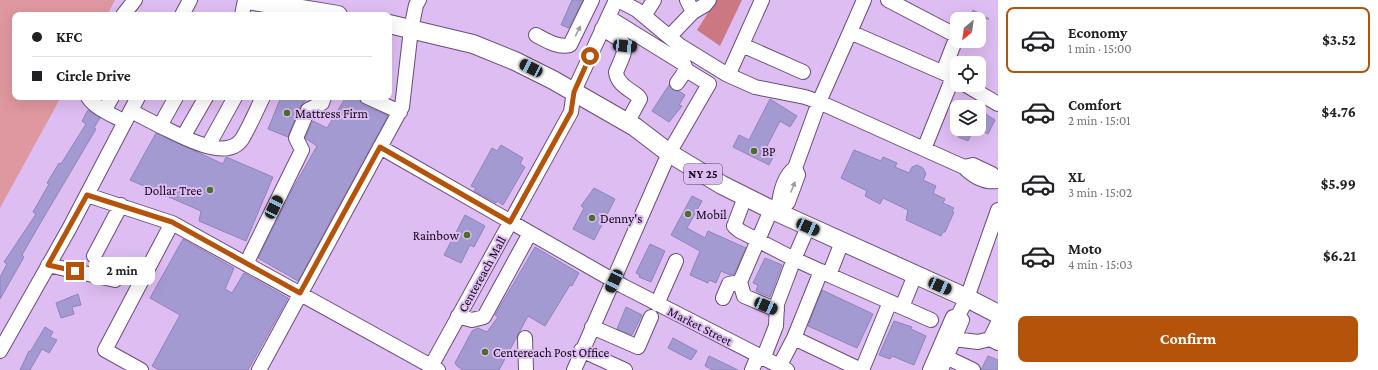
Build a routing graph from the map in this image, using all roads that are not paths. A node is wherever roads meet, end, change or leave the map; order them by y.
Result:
1 (135, 0) edge
2 (190, 0) edge
3 (246, 0) edge
4 (419, 0) edge
5 (592, 0) edge
6 (617, 0) edge
7 (654, 0) edge
8 (708, 0) edge
9 (762, 0) edge
10 (864, 0) edge
11 (888, 0) edge
12 (289, 5) edge
13 (690, 6) edge
14 (125, 12) edge
15 (184, 12) edge
16 (243, 12) edge
17 (323, 12) edge
18 (644, 16) junction
19 (605, 23) junction
20 (392, 25) edge
21 (411, 29) junction
22 (850, 32) junction
23 (536, 35) dead end
24 (669, 37) junction
25 (641, 38) junction
26 (742, 45) junction
27 (625, 46) junction
28 (954, 56) edge
29 (686, 70) junction
30 (803, 72) dead end
31 (726, 74) junction
32 (950, 76) edge
33 (950, 79) edge
34 (677, 83) dead end
35 (574, 92) junction
36 (978, 92) edge
37 (90, 100) edge
38 (110, 100) edge
39 (136, 100) edge
40 (174, 100) edge
41 (204, 100) edge
42 (233, 100) edge
43 (262, 100) edge
44 (323, 100) edge
45 (374, 100) edge
46 (820, 102) junction
47 (998, 104) edge
48 (104, 111) junction
49 (400, 112) junction
50 (128, 116) junction
51 (627, 123) junction
52 (160, 126) junction
53 (183, 137) junction
54 (208, 146) junction
55 (380, 147) junction
56 (924, 149) junction
57 (669, 153) junction
58 (998, 182) edge
59 (87, 195) junction
60 (745, 197) junction
61 (121, 205) junction
62 (998, 210) edge
63 (775, 212) junction
64 (172, 222) junction
65 (510, 222) junction
66 (808, 227) junction
67 (530, 233) junction
68 (759, 241) junction
69 (842, 242) junction
70 (94, 256) dead end
71 (794, 259) junction
72 (676, 261) dead end
73 (246, 264) junction
74 (48, 265) junction
75 (825, 273) junction
76 (915, 275) junction
77 (115, 280) dead end
78 (614, 281) junction
79 (740, 282) junction
80 (300, 293) junction
81 (723, 298) dead end
82 (967, 298) junction
83 (657, 304) junction
84 (896, 304) junction
85 (777, 310) junction
86 (998, 314) edge
87 (458, 316) junction
88 (958, 316) junction
89 (651, 317) dead end
90 (931, 320) dead end
91 (998, 323) edge
92 (592, 328) junction
93 (525, 338) dead end
94 (794, 338) junction
95 (954, 339) junction
96 (994, 341) edge
97 (581, 350) junction
98 (0, 351) edge
99 (760, 358) junction
100 (953, 363) edge
101 (599, 365) edge
102 (783, 368) edge
103 (432, 369) edge
104 (141, 370) edge
105 (259, 370) edge
106 (526, 370) edge
107 (574, 370) edge
108 (624, 370) edge
109 (752, 370) edge
110 (862, 370) edge
111 (930, 370) edge
112 (940, 370) edge
113 (973, 370) edge

1 - 14 street
2 - 15 street
3 - 12 main road
3 - 16 street
4 - 21 street
23 -> 5 street
6 - 18 street
6 - 19 street, Centereach Mall
7 - 18 street
8 - 13 street
9 - 26 street
10 - 22 street
11 - 28 street
12 - 17 main road
13 - 24 street
18 - 24 street
19 - 25 street
19 - 27 street
19 - 35 street, Centereach Mall
20 - 21 main road, NY 25
21 - 35 main road, NY 25
21 - 49 street
22 - 32 street
22 - 46 street
24 - 31 street
25 - 27 street
25 - 29 street
26 - 30 street
26 - 31 street
27 - 51 street
29 - 34 street
29 - 57 street
31 - 46 street
33 - 56 street
35 - 51 main road, NY 25
35 - 65 street, Centereach Mall
36 - 47 street
37 - 48 street
38 - 48 street
39 - 50 street
40 - 52 street
41 - 53 street
42 - 54 street
43 - 54 street
44 - 73 street
45 - 49 street
46 - 56 street
46 - 63 street
48 - 50 street
49 - 55 street
50 - 52 street
50 - 59 street
51 - 57 main road, NY 25
52 - 53 street
53 - 54 street
55 - 65 street, Market Street
55 - 80 street
56 - 58 street
57 - 60 main road, NY 25
57 - 78 street
59 - 61 street
59 - 74 street
60 - 63 main road, NY 25
60 - 68 street
61 - 64 street
61 - 70 street
62 - 82 street
63 - 66 main road, NY 25
63 - 68 street
64 - 73 street
64 - 104 street
65 - 67 street, Market Street
65 - 87 street, Centereach Mall
66 - 69 main road, NY 25
66 - 71 street
67 - 78 street, Market Street
67 - 87 street
68 - 71 street
68 - 79 street
69 - 75 street
69 - 76 main road, NY 25
71 - 75 street
71 - 85 street
72 - 83 street
73 - 80 street
74 - 77 street
74 - 98 street
75 - 84 street
75 - 94 street
76 - 82 main road, NY 25
76 - 84 street
78 - 83 street, Market Street
78 - 92 street
79 - 81 street
79 - 85 street
80 - 103 street
80 - 105 street
82 - 86 main road, NY 25
82 - 88 street
83 - 99 street, Market Street
84 - 90 street
84 - 110 street
85 - 99 street
87 - 103 street, Centereach Mall
88 - 95 street
88 - 111 street
89 - 92 street
91 - 96 street
92 - 97 street
93 - 106 street
94 - 102 street
94 - 110 street
95 - 96 street
95 - 100 street
97 - 101 street
97 - 107 street
99 - 102 street, Market Street
99 - 109 street
100 - 112 street
100 - 113 street
101 - 108 street

